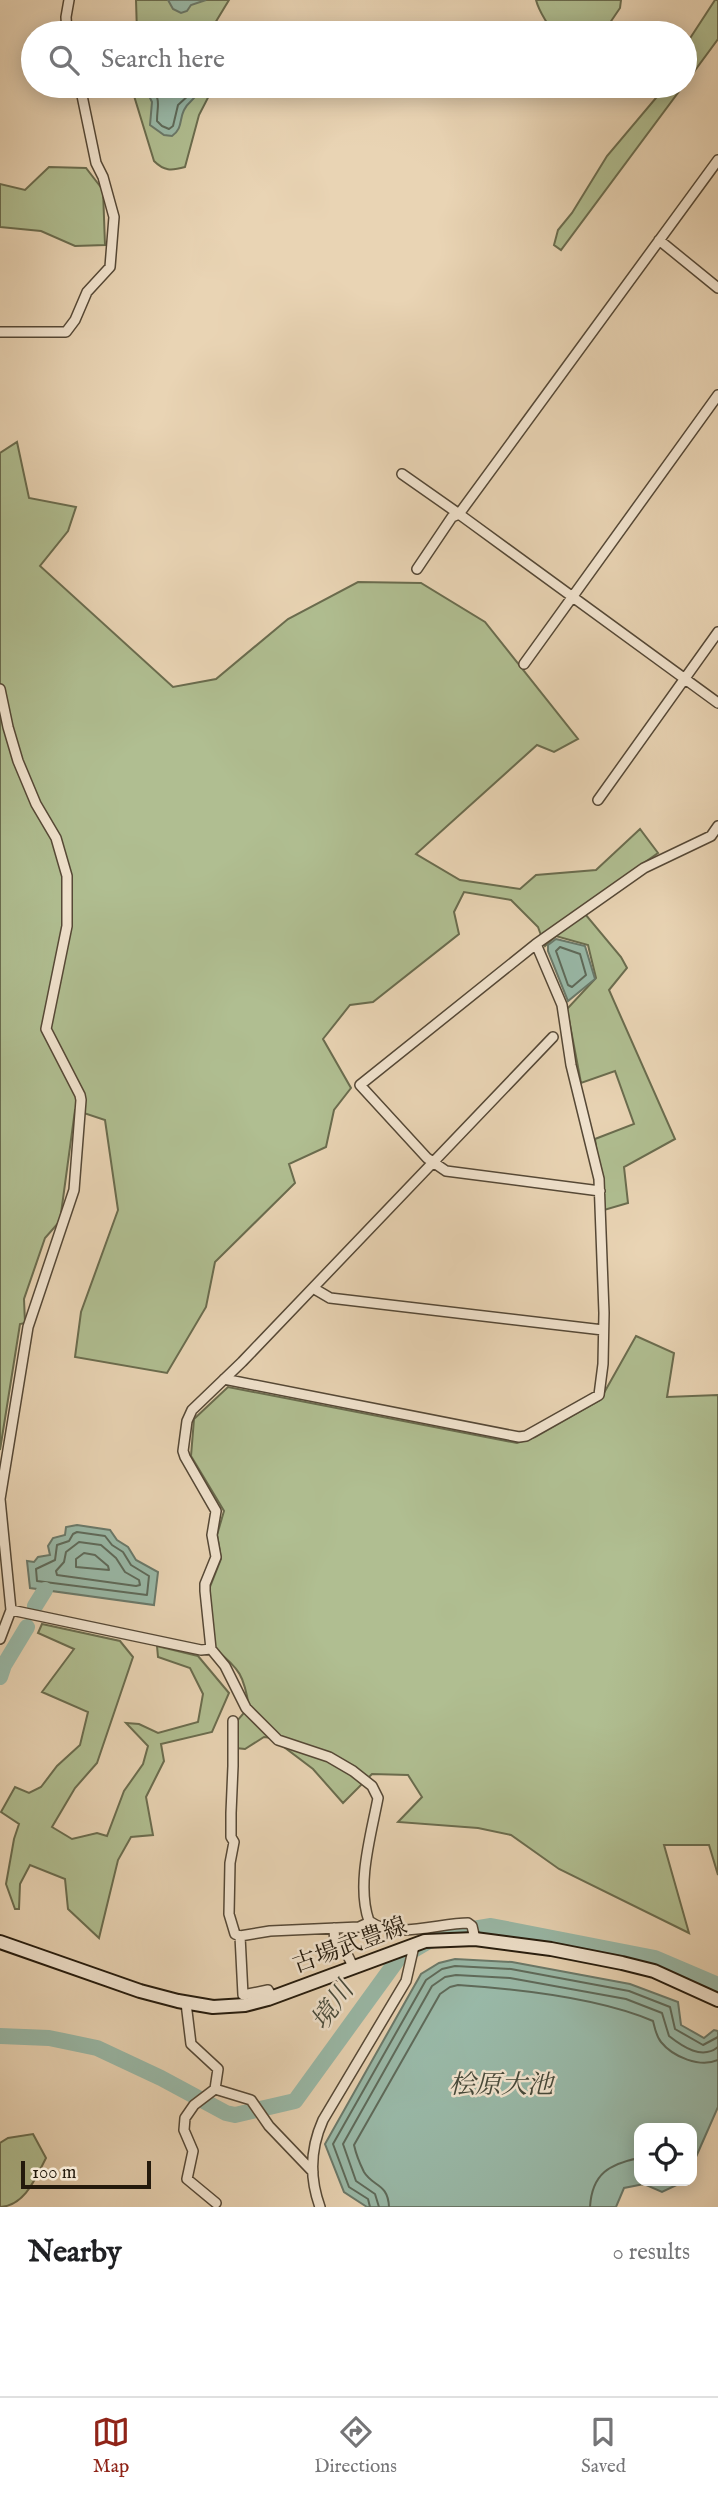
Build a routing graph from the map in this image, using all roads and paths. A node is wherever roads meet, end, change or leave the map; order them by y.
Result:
1 (69, 0) edge
2 (66, 21) edge
3 (82, 98) edge
4 (718, 160) edge
5 (659, 240) junction
6 (718, 288) edge
7 (0, 332) edge
8 (718, 396) edge
9 (402, 474) dead end
10 (459, 514) junction
11 (417, 569) dead end
12 (573, 597) junction
13 (718, 632) edge
14 (524, 664) dead end
15 (685, 679) junction
16 (0, 689) edge
17 (718, 703) edge
18 (597, 800) dead end
19 (718, 826) edge
20 (536, 943) junction
21 (553, 1037) dead end
22 (433, 1162) junction
23 (600, 1191) junction
24 (313, 1288) junction
25 (603, 1330) junction
26 (224, 1380) junction
27 (12, 1610) junction
28 (0, 1639) edge
29 (211, 1648) junction
30 (233, 1721) dead end
31 (370, 1923) junction
32 (334, 1928) junction
33 (240, 1936) junction
34 (475, 1939) junction
35 (0, 1942) edge
36 (414, 1946) junction
37 (354, 1967) junction
38 (272, 1997) junction
39 (718, 2000) edge
40 (186, 2003) junction
41 (215, 2089) junction
42 (313, 2172) junction
43 (218, 2206) edge
44 (320, 2207) edge

1 - 2 street
3 - 7 street
4 - 5 street
5 - 6 street
5 - 10 street
8 - 12 street
9 - 10 street
10 - 11 street
10 - 12 street
12 - 14 street
12 - 15 street
13 - 15 street
15 - 17 street
15 - 18 street
16 - 27 street
19 - 20 street
20 - 22 street
20 - 23 street
21 - 22 street
22 - 23 street
22 - 24 street
23 - 25 street
24 - 25 street
24 - 26 street
25 - 26 street
26 - 29 street
27 - 28 street
27 - 29 street
29 - 31 street
30 - 33 street
31 - 32 street
31 - 34 street
32 - 33 street
32 - 37 street
33 - 38 street
34 - 36 main road, 古場武豊線
34 - 39 main road, 古場武豊線
35 - 40 main road, 古場武豊線
36 - 37 main road, 古場武豊線
36 - 42 street
37 - 38 main road, 古場武豊線
38 - 40 main road, 古場武豊線
40 - 41 street
41 - 42 street
41 - 43 street
42 - 44 street

